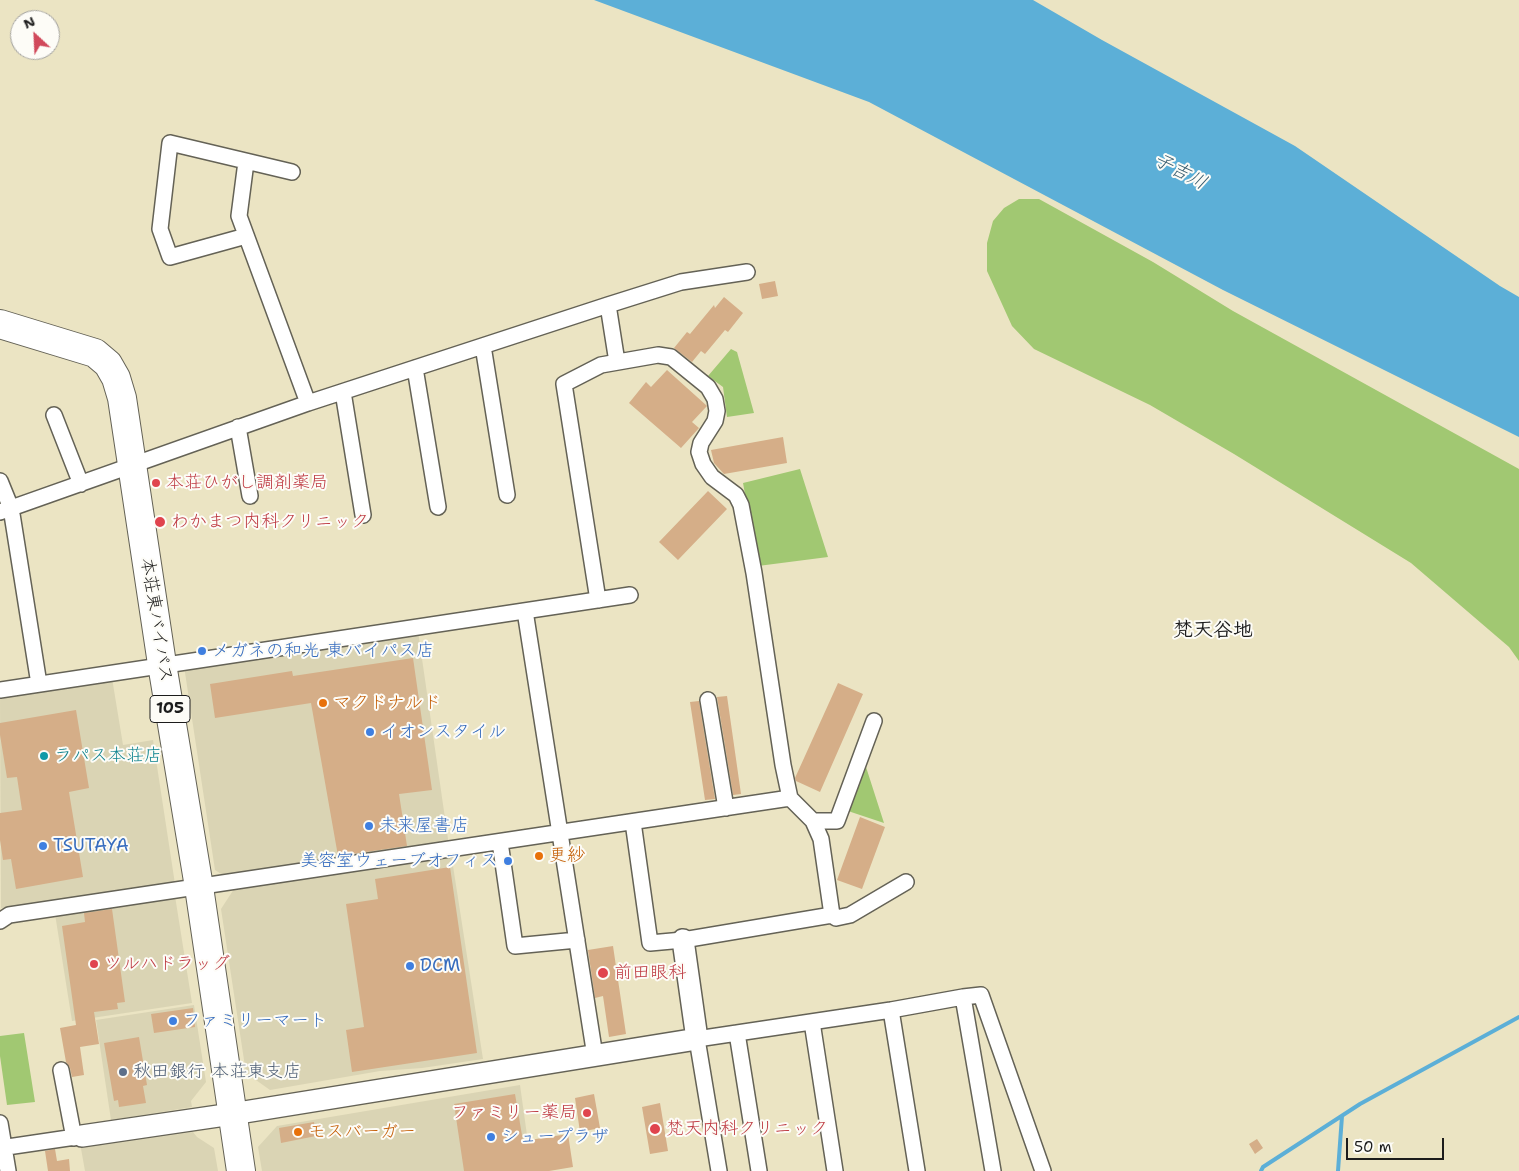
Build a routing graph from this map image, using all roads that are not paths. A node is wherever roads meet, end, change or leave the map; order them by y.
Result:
1 (246, 162) junction
2 (292, 172) dead end
3 (246, 236) junction
4 (747, 272) dead end
5 (608, 305) junction
6 (0, 324) edge
7 (483, 346) junction
8 (617, 362) junction
9 (415, 368) junction
10 (343, 392) junction
11 (308, 403) junction
12 (54, 415) dead end
13 (238, 427) junction
14 (133, 465) junction
15 (0, 481) edge
16 (81, 484) junction
17 (250, 496) dead end
18 (507, 496) dead end
19 (438, 507) dead end
20 (5, 510) edge
21 (363, 515) dead end
22 (630, 594) dead end
23 (598, 600) junction
24 (525, 611) junction
25 (162, 664) junction
26 (38, 684) junction
27 (0, 690) edge
28 (708, 700) dead end
29 (874, 721) dead end
30 (790, 798) junction
31 (726, 808) junction
32 (813, 821) junction
33 (633, 822) junction
34 (561, 832) junction
35 (500, 842) junction
36 (906, 882) dead end
37 (199, 887) junction
38 (832, 915) junction
39 (0, 920) edge
40 (577, 940) junction
41 (683, 940) junction
42 (962, 997) junction
43 (891, 1010) junction
44 (812, 1022) junction
45 (737, 1033) junction
46 (697, 1039) junction
47 (595, 1056) junction
48 (61, 1070) dead end
49 (232, 1114) junction
50 (0, 1123) edge
51 (78, 1137) junction
52 (2, 1148) edge
53 (8, 1171) edge
54 (241, 1171) edge
55 (719, 1171) edge
56 (759, 1171) edge
57 (835, 1171) edge
58 (917, 1171) edge
59 (993, 1171) edge
60 (1043, 1171) edge

1 - 2 street
1 - 3 street
1 - 3 street
3 - 11 street
4 - 5 street
5 - 7 street
5 - 8 street
6 - 14 highway, 本荘東バイパス / 105
7 - 9 street
7 - 18 street
8 - 23 street
8 - 30 street
9 - 10 street
9 - 19 street
10 - 11 street
10 - 21 street
11 - 13 street
12 - 16 street
13 - 14 street
13 - 17 street
14 - 16 street
14 - 25 highway, 本荘東バイパス / 105
15 - 20 street
16 - 20 street
20 - 26 street
22 - 23 street
23 - 24 street
24 - 25 street
24 - 34 street
25 - 26 street
25 - 37 highway, 本荘東バイパス / 105
26 - 27 street
28 - 31 street
29 - 32 street
30 - 31 street
30 - 32 street
31 - 33 street
32 - 38 street
33 - 34 street
33 - 41 street
34 - 35 street
34 - 40 street
35 - 37 street
35 - 40 street
36 - 38 street
37 - 39 street
37 - 49 highway, 本荘東バイパス / 105
38 - 41 street
40 - 47 street
41 - 46 street
42 - 43 street
42 - 59 street
42 - 60 street
43 - 44 street
43 - 58 street
44 - 45 street
44 - 57 street
45 - 46 street
45 - 56 street
46 - 47 street
46 - 55 street
47 - 49 street
48 - 51 street
49 - 51 street
49 - 54 highway, 本荘東バイパス / 105
50 - 52 street
51 - 52 street
52 - 53 street

